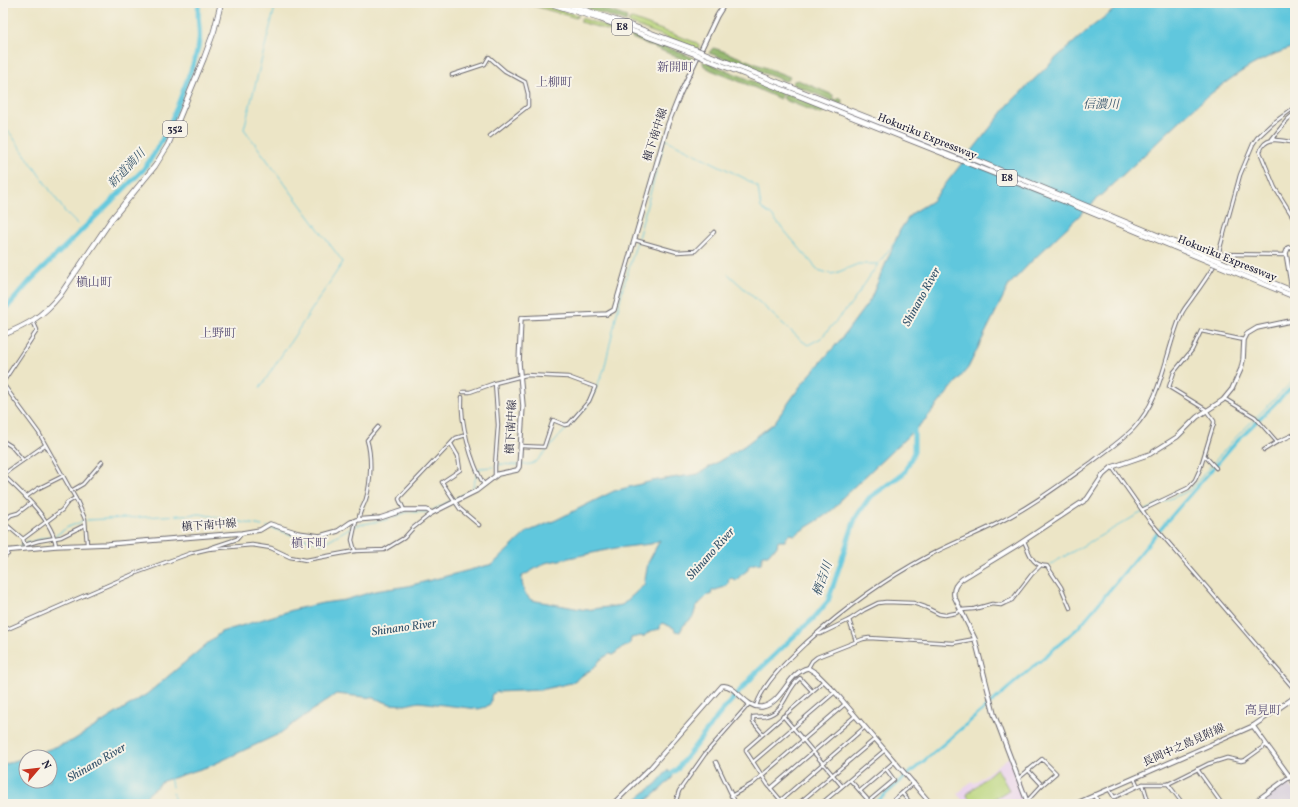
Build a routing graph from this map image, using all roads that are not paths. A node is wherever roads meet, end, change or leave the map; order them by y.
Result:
1 (221, 3) edge
2 (548, 3) edge
3 (564, 3) edge
4 (725, 3) edge
5 (696, 52) junction
6 (452, 75) dead end
7 (1295, 107) edge
8 (839, 109) junction
9 (1295, 113) edge
10 (490, 136) dead end
11 (1271, 140) junction
12 (1295, 143) edge
13 (1295, 220) edge
14 (714, 232) dead end
15 (635, 240) junction
16 (1295, 246) edge
17 (1219, 254) junction
18 (1286, 255) junction
19 (1295, 292) edge
20 (1295, 297) edge
21 (1295, 307) edge
22 (1295, 320) edge
23 (33, 321) junction
24 (3, 335) edge
25 (1244, 340) junction
26 (520, 376) junction
27 (3, 383) edge
28 (495, 383) junction
29 (463, 392) dead end
30 (462, 397) dead end
31 (1225, 398) junction
32 (1206, 410) junction
33 (378, 427) dead end
34 (1295, 434) edge
35 (466, 435) junction
36 (3, 441) edge
37 (1277, 442) junction
38 (451, 444) junction
39 (45, 445) junction
40 (520, 446) junction
41 (1264, 450) dead end
42 (1205, 456) junction
43 (23, 460) junction
44 (102, 462) dead end
45 (1112, 467) junction
46 (1216, 468) dead end
47 (3, 475) edge
48 (63, 476) junction
49 (496, 476) junction
50 (484, 485) junction
51 (71, 491) junction
52 (26, 497) junction
53 (75, 498) junction
54 (456, 501) junction
55 (31, 503) junction
56 (404, 510) junction
57 (1142, 510) junction
58 (432, 513) junction
59 (358, 520) junction
60 (45, 521) junction
61 (3, 522) edge
62 (85, 524) junction
63 (479, 525) dead end
64 (10, 528) junction
65 (242, 533) junction
66 (3, 535) edge
67 (55, 538) junction
68 (23, 539) junction
69 (1024, 540) junction
70 (87, 544) junction
71 (56, 546) junction
72 (26, 547) junction
73 (208, 549) junction
74 (8, 550) junction
75 (3, 551) edge
76 (355, 551) junction
77 (3, 558) edge
78 (1040, 566) junction
79 (1070, 608) dead end
80 (961, 610) junction
81 (849, 620) junction
82 (3, 631) edge
83 (816, 634) junction
84 (975, 639) junction
85 (856, 641) junction
86 (808, 668) junction
87 (824, 681) junction
88 (1295, 690) edge
89 (812, 691) junction
90 (835, 692) junction
91 (1295, 697) edge
92 (748, 703) junction
93 (845, 704) junction
94 (756, 706) junction
95 (783, 716) junction
96 (855, 716) junction
97 (1253, 726) junction
98 (865, 727) junction
99 (793, 728) junction
100 (763, 734) junction
101 (875, 739) junction
102 (803, 740) junction
103 (1266, 745) junction
104 (885, 750) junction
105 (813, 752) junction
106 (895, 761) junction
107 (716, 762) dead end
108 (753, 762) junction
109 (823, 764) junction
110 (886, 769) junction
111 (1197, 769) junction
112 (1028, 770) junction
113 (1295, 773) edge
114 (833, 775) junction
115 (762, 776) junction
116 (1290, 777) junction
117 (1134, 778) junction
118 (1018, 779) junction
119 (850, 780) junction
120 (914, 783) junction
121 (1143, 784) junction
122 (1168, 784) junction
123 (1295, 784) edge
124 (1042, 785) junction
125 (842, 786) junction
126 (1138, 786) junction
127 (771, 788) junction
128 (1109, 789) junction
129 (860, 791) junction
130 (902, 793) junction
131 (1095, 795) junction
132 (731, 796) junction
133 (781, 800) junction
134 (1028, 803) edge
135 (612, 804) edge
136 (675, 804) edge
137 (736, 804) edge
138 (784, 804) edge
139 (798, 804) edge
140 (821, 804) edge
141 (890, 804) edge
142 (911, 804) edge
143 (931, 804) edge
144 (1075, 804) edge
145 (1098, 804) edge
146 (1149, 804) edge
147 (1183, 804) edge
148 (1222, 804) edge
149 (1252, 804) edge

1 - 23 highway, 352
2 - 5 highway, Hokuriku Expressway / E8
3 - 5 highway, Hokuriku Expressway / E8
4 - 15 main road, 槇下南中線
5 - 8 highway, Hokuriku Expressway / E8, bridge
6 - 10 street
7 - 17 street
8 - 19 highway, Hokuriku Expressway / E8, bridge
8 - 20 highway, Hokuriku Expressway / E8, bridge
9 - 11 street
11 - 12 street
11 - 13 street
14 - 15 street
15 - 26 main road, 槇下南中線
16 - 18 main road
17 - 18 street
17 - 83 street
18 - 21 main road
22 - 25 main road
23 - 24 highway, 352
23 - 27 street
25 - 31 main road
25 - 32 street
26 - 28 street
26 - 40 main road, 槇下南中線
26 - 40 street
27 - 39 street
28 - 29 street
28 - 49 street
30 - 35 street
31 - 32 main road
31 - 37 street
32 - 42 street
32 - 45 main road
33 - 59 street
34 - 37 street
35 - 38 street
35 - 50 street
36 - 43 street
37 - 41 street
38 - 54 street
38 - 56 street
39 - 43 street
39 - 48 street
40 - 49 main road, 槇下南中線
42 - 46 street
42 - 57 street
43 - 47 street
44 - 51 street
45 - 57 street
45 - 69 main road
47 - 52 street
48 - 51 street
48 - 52 street
49 - 50 main road, 槇下南中線
50 - 54 main road, 槇下南中線
51 - 53 street
52 - 55 street
53 - 60 street
53 - 62 street
54 - 58 main road, 槇下南中線
54 - 63 street
55 - 60 street
55 - 61 street
56 - 58 main road, 槇下南中線
56 - 59 main road, 槇下南中線
57 - 88 street
58 - 76 street
59 - 65 main road, 槇下南中線
59 - 76 street
60 - 67 street
60 - 68 street
61 - 64 street
62 - 67 street
62 - 70 street
64 - 66 street
64 - 68 street
65 - 70 main road, 槇下南中線
65 - 73 street
67 - 71 street
67 - 72 street
68 - 72 street
69 - 78 street
69 - 80 main road
70 - 71 main road, 槇下南中線
71 - 72 main road, 槇下南中線
72 - 74 main road, 槇下南中線
73 - 76 street
73 - 82 street
74 - 75 main road, 槇下南中線
74 - 77 street
78 - 79 street
78 - 80 street
80 - 81 street
80 - 84 main road
81 - 83 street
81 - 85 street
83 - 94 street
84 - 85 street
84 - 118 main road
85 - 86 street
86 - 87 main road
86 - 94 main road
87 - 89 street
87 - 90 main road
89 - 95 street
89 - 100 street
90 - 93 main road
90 - 99 street
91 - 97 main road, 長岡中之島見附線
92 - 94 main road
92 - 135 main road
92 - 136 street
93 - 96 main road
93 - 102 street
95 - 99 street
95 - 100 street
96 - 98 main road
96 - 105 street
97 - 103 main road
97 - 117 main road, 長岡中之島見附線
98 - 101 main road
98 - 109 street
99 - 102 street
99 - 108 street
100 - 108 street
101 - 104 main road
101 - 114 street
102 - 105 street
102 - 115 street
103 - 111 street
103 - 116 main road
104 - 106 main road
104 - 119 street
105 - 109 street
105 - 127 street
106 - 110 street
106 - 120 main road
107 - 132 street
108 - 115 street
109 - 114 street
109 - 133 street
110 - 129 street
110 - 129 street
111 - 122 street
111 - 148 street
112 - 118 street
112 - 124 street
112 - 124 street
113 - 116 main road
114 - 125 street
114 - 139 street
115 - 127 street
115 - 132 street
116 - 123 main road
116 - 149 main road
117 - 126 street
117 - 128 main road, 長岡中之島見附線
118 - 134 main road
119 - 125 street
119 - 129 street
120 - 130 street
120 - 143 main road
121 - 122 street
121 - 126 street
121 - 146 street
122 - 147 street
124 - 134 street
125 - 140 street
126 - 128 street
127 - 133 street
128 - 131 main road, 長岡中之島見附線
130 - 141 street
130 - 142 street
131 - 144 main road, 長岡中之島見附線
131 - 145 main road
132 - 137 street
133 - 138 street

